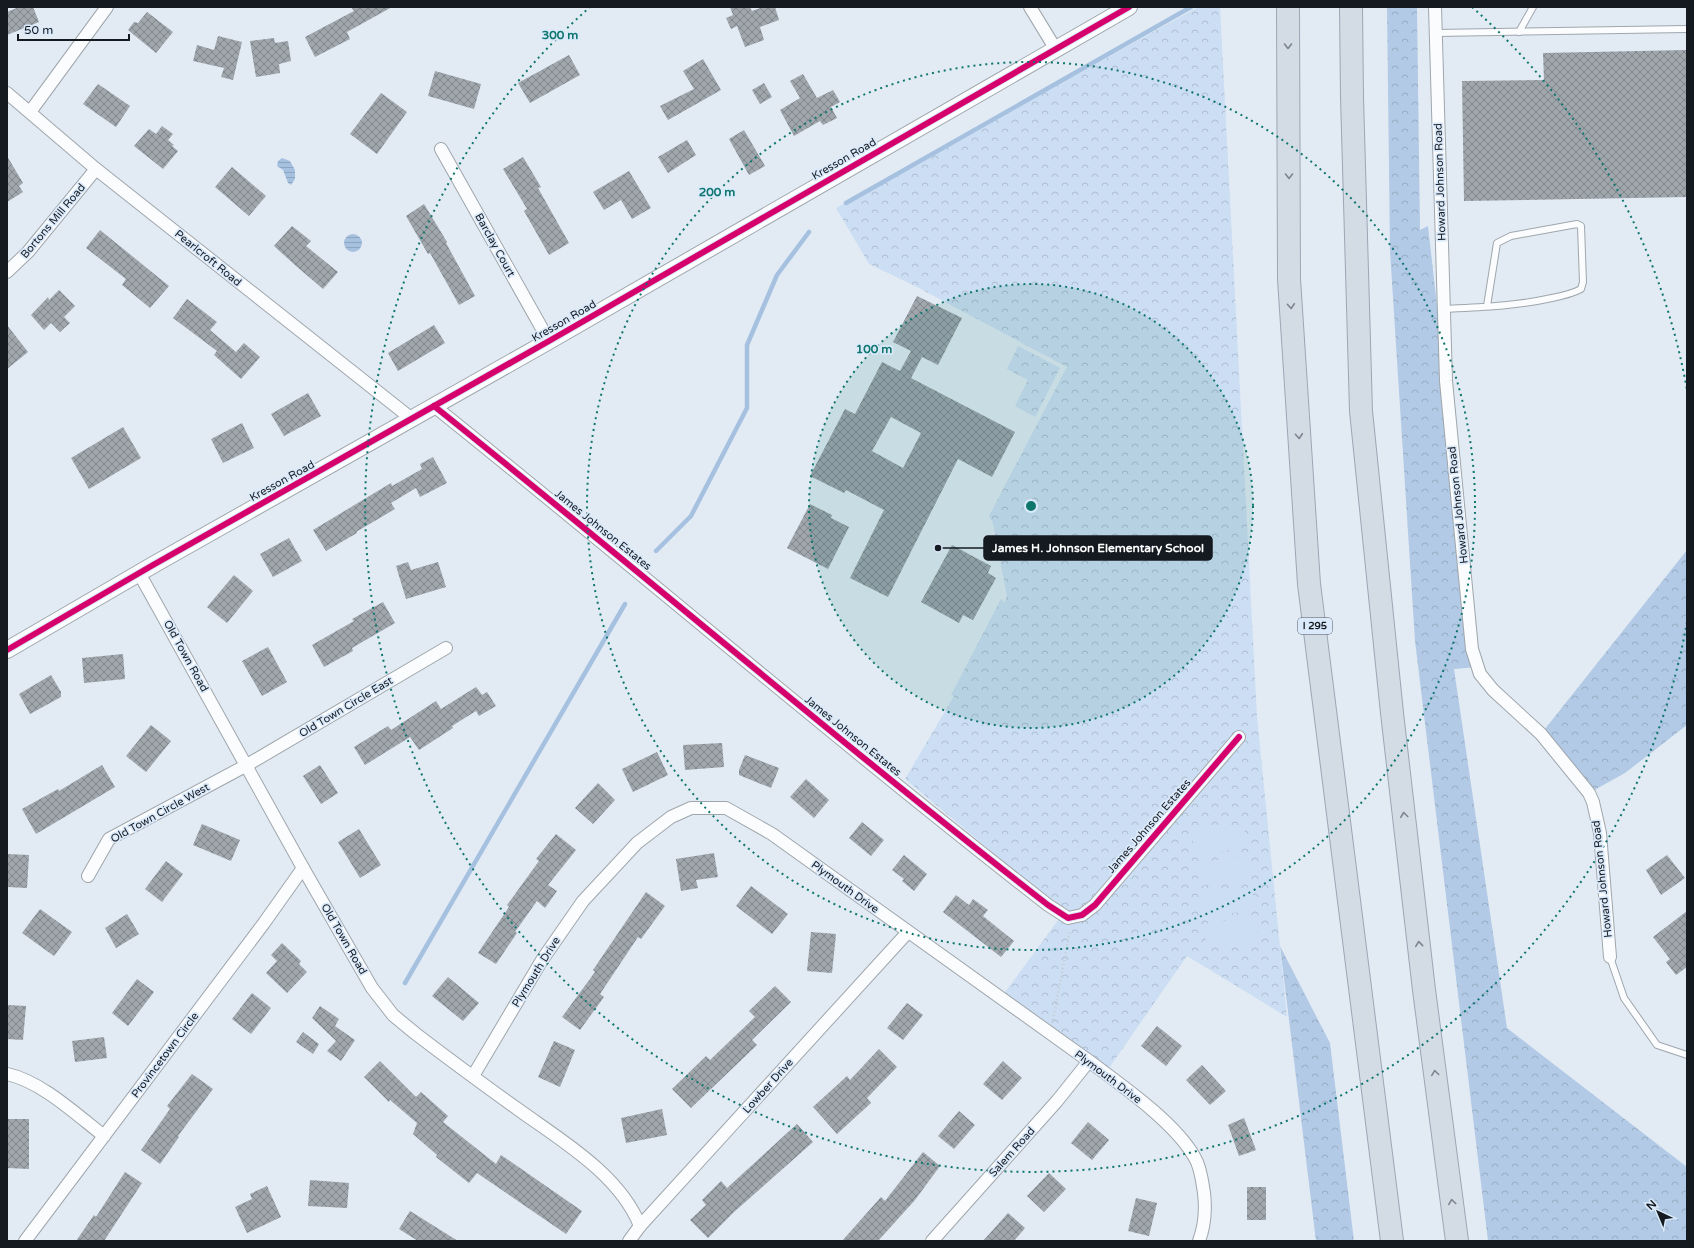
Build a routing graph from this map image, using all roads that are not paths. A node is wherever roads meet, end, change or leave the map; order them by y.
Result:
1 (107, 7) edge
2 (1030, 7) edge
3 (1128, 7) edge
4 (1288, 7) edge
5 (1351, 7) edge
6 (1435, 7) edge
7 (1533, 7) edge
8 (1687, 29) edge
9 (1519, 32) junction
10 (1436, 33) junction
11 (1055, 48) junction
12 (7, 93) edge
13 (30, 112) junction
14 (441, 148) dead end
15 (96, 169) junction
16 (7, 272) edge
17 (1487, 306) junction
18 (1444, 309) junction
19 (549, 341) junction
20 (434, 406) junction
21 (412, 419) junction
22 (140, 573) junction
23 (446, 648) dead end
24 (7, 650) edge
25 (1239, 737) dead end
26 (247, 765) junction
27 (303, 868) junction
28 (88, 876) dead end
29 (908, 932) junction
30 (1610, 958) joint
31 (1687, 1055) edge
32 (1089, 1061) junction
33 (7, 1074) edge
34 (473, 1076) junction
35 (104, 1136) junction
36 (640, 1226) junction
37 (25, 1241) edge
38 (630, 1241) edge
39 (932, 1241) edge
40 (1199, 1241) edge
41 (1392, 1241) edge
42 (1457, 1241) edge

1 - 13 street
2 - 11 street
3 - 11 street, Kresson Road
4 -> 41 highway, I 295
42 -> 5 highway
6 - 10 street, Howard Johnson Road
7 - 9 lane
8 - 9 lane
9 - 10 lane
10 - 18 street, Howard Johnson Road
11 - 19 street, Kresson Road
12 - 13 street, Pearlcroft Road
13 - 15 street, Pearlcroft Road
14 - 19 street, Barclay Court
15 - 16 street, Bortons Mill Road
15 - 21 street, Pearlcroft Road
17 - 17 lane
17 - 18 lane
18 - 30 street, Howard Johnson Road
19 - 20 street, Kresson Road
20 - 21 street, Kresson Road
20 - 25 street, James Johnson Estates
21 - 22 street, Kresson Road
22 - 24 street, Kresson Road
22 - 26 street, Old Town Road
23 - 26 street, Old Town Circle East
26 - 27 street, Old Town Road
26 - 28 street, Old Town Circle West
27 - 34 street, Old Town Road
27 - 35 street, Provincetown Circle
29 - 32 street, Plymouth Drive
29 - 34 street, Plymouth Drive
29 - 36 street, Lowber Drive
30 - 31 lane
32 - 39 street, Salem Road
32 - 40 street, Plymouth Drive
33 - 35 street
34 - 36 street, Old Town Road
35 - 37 street, Provincetown Circle
36 - 38 street, Lowber Drive

